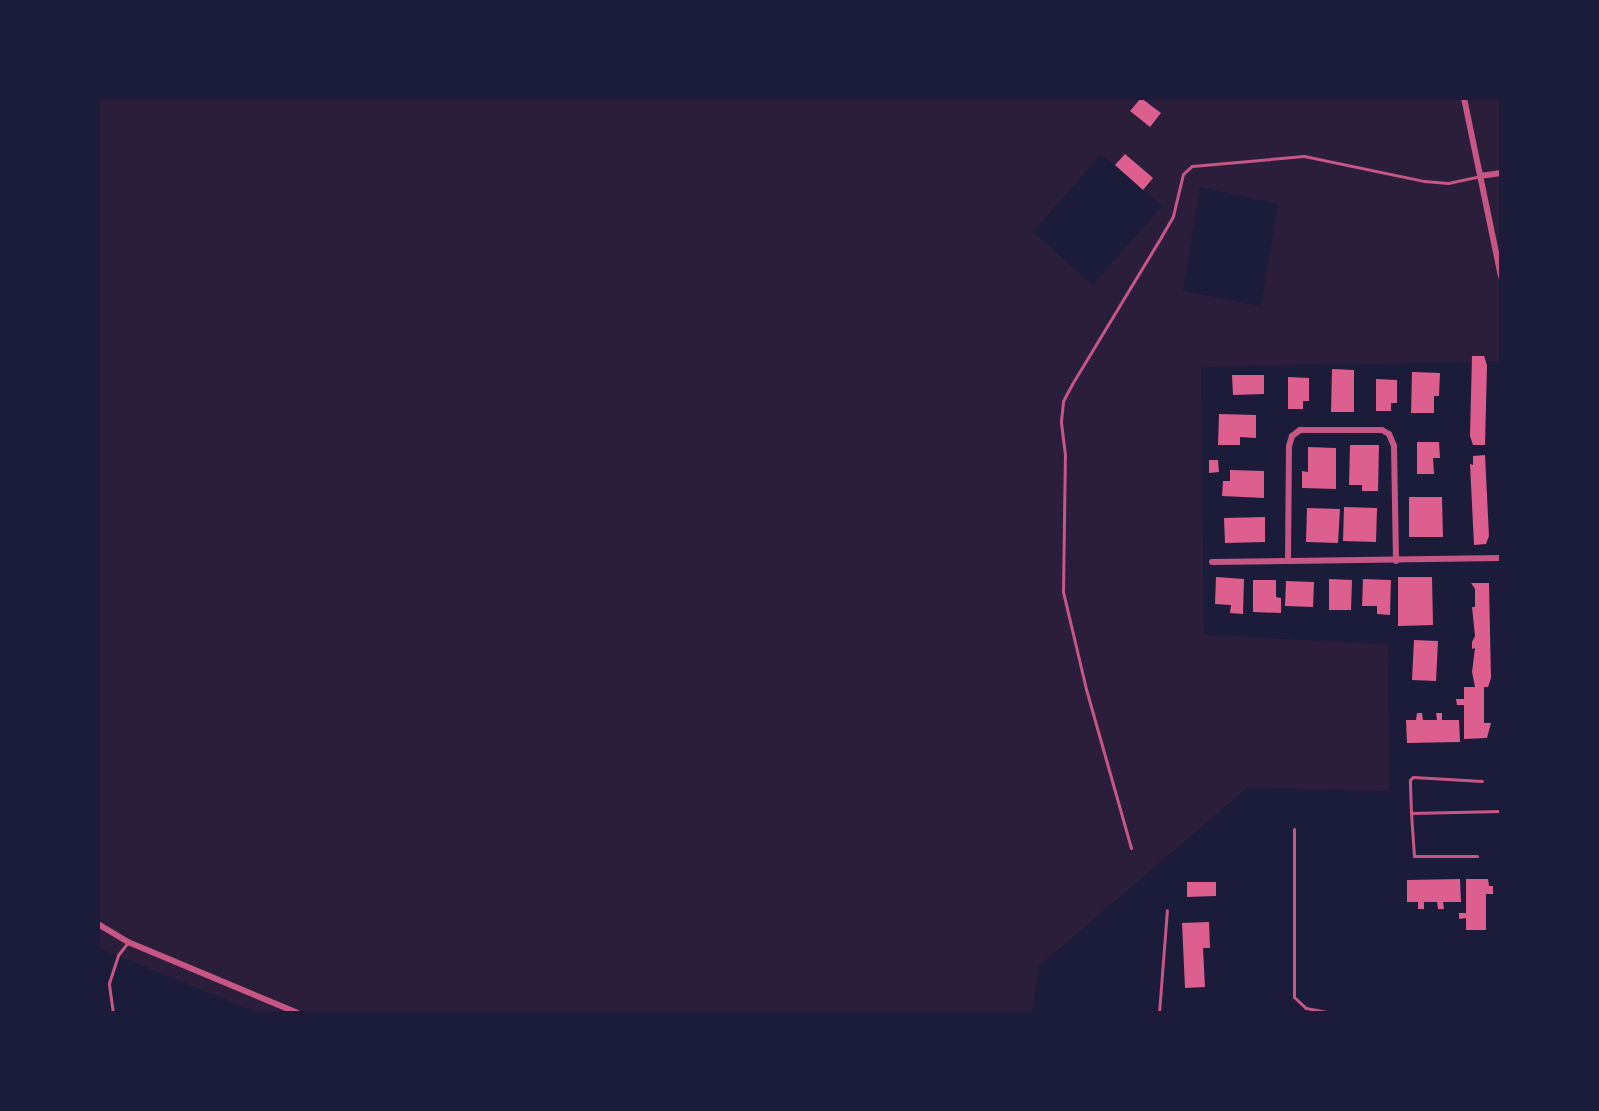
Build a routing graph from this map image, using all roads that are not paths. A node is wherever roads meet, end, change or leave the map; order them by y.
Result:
1 (1464, 98) edge
2 (1501, 173) edge
3 (1480, 176) junction
4 (1501, 276) edge
5 (1501, 558) edge
6 (1288, 560) junction
7 (1396, 561) junction
8 (1212, 562) dead end
9 (1482, 781) dead end
10 (1501, 811) edge
11 (1411, 813) junction
12 (1294, 829) dead end
13 (1131, 848) dead end
14 (1477, 856) dead end
15 (1167, 910) dead end
16 (98, 924) edge
17 (128, 942) junction
18 (113, 1013) edge
19 (298, 1013) edge
20 (1159, 1013) edge
21 (1331, 1013) edge

1 - 3 street
2 - 3 street
3 - 4 street
3 - 13 lane
5 - 7 street
6 - 7 street
6 - 7 street
6 - 8 street
9 - 11 lane
10 - 11 lane
11 - 14 lane
12 - 21 lane
15 - 20 lane
16 - 17 street
17 - 18 lane
17 - 19 street

